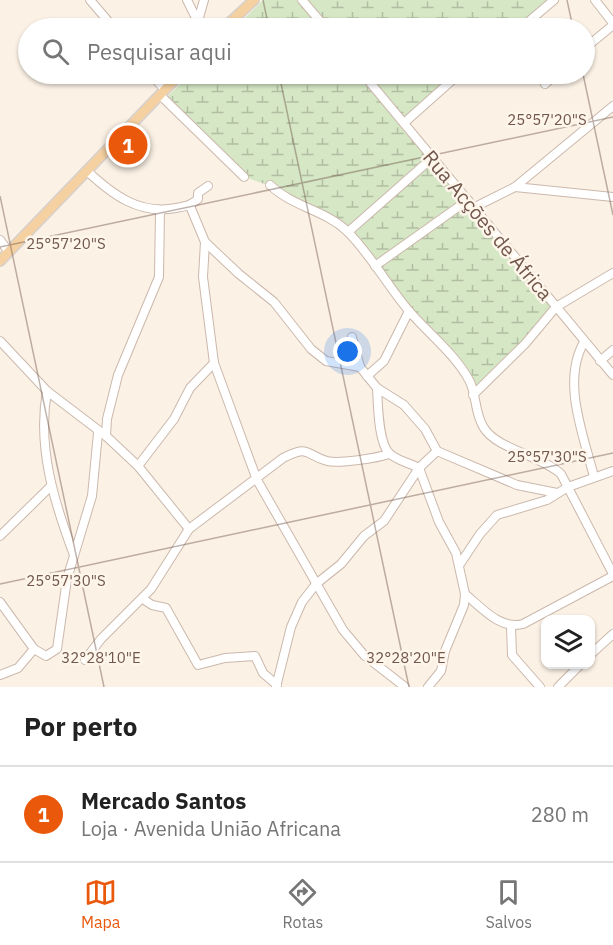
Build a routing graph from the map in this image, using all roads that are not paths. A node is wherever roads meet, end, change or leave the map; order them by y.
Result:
1 (90, 0) edge
2 (187, 0) edge
3 (204, 0) edge
4 (254, 0) edge
5 (302, 0) edge
6 (554, 0) edge
7 (595, 0) edge
8 (105, 18) edge
9 (196, 18) joint
10 (235, 18) edge
11 (317, 18) edge
12 (533, 18) edge
13 (613, 24) edge
14 (595, 40) edge
15 (157, 84) edge
16 (171, 84) edge
17 (371, 84) edge
18 (448, 84) edge
19 (163, 93) junction
20 (613, 106) edge
21 (404, 123) junction
22 (432, 158) junction
23 (87, 171) junction
24 (244, 177) dead end
25 (270, 185) dead end
26 (208, 186) dead end
27 (515, 187) junction
28 (613, 197) edge
29 (468, 200) junction
30 (190, 206) junction
31 (475, 207) junction
32 (160, 210) junction
33 (348, 232) junction
34 (0, 240) edge
35 (205, 242) junction
36 (9, 252) junction
37 (0, 261) edge
38 (375, 266) junction
39 (613, 273) edge
40 (556, 307) junction
41 (409, 311) junction
42 (352, 338) dead end
43 (0, 341) edge
44 (584, 342) junction
45 (613, 350) edge
46 (600, 361) junction
47 (214, 363) junction
48 (360, 367) junction
49 (613, 375) edge
50 (367, 376) junction
51 (377, 388) junction
52 (47, 391) junction
53 (473, 395) junction
54 (102, 434) junction
55 (437, 451) junction
56 (389, 454) junction
57 (138, 466) junction
58 (419, 468) junction
59 (613, 471) edge
60 (594, 477) junction
61 (257, 480) junction
62 (51, 486) junction
63 (568, 487) junction
64 (557, 493) junction
65 (189, 530) junction
66 (0, 536) edge
67 (74, 555) junction
68 (460, 564) junction
69 (613, 575) edge
70 (316, 584) junction
71 (465, 594) junction
72 (143, 599) junction
73 (0, 602) edge
74 (511, 627) junction
75 (613, 634) edge
76 (34, 649) junction
77 (595, 651) edge
78 (85, 660) dead end
79 (576, 669) edge
80 (0, 675) edge
81 (277, 686) edge
82 (405, 687) edge
83 (428, 687) edge
84 (540, 687) edge
85 (558, 687) edge

1 - 8 street
2 - 9 street
3 - 9 street
4 - 10 main road
5 - 11 street
6 - 12 street
7 - 13 street
13 - 14 street
15 - 19 street
16 - 19 main road
17 - 21 street, Rua Acções de África
18 - 21 street
19 - 23 main road
19 - 24 street
20 - 27 street
21 - 22 street, Rua Acções de África
22 - 29 street, Rua Acções de África
22 - 33 street
23 - 32 street
23 - 36 main road
25 - 33 street
26 - 30 street
27 - 28 street
27 - 31 street
29 - 31 street, Rua Acções de África
29 - 38 street
30 - 32 street
30 - 35 street
31 - 40 street, Rua Acções de África
32 - 54 street
33 - 38 street
34 - 36 street
35 - 47 street
35 - 48 street
36 - 37 main road
38 - 41 street
39 - 40 street
40 - 44 street, Rua Acções de África
40 - 53 street
41 - 50 street
41 - 53 street
42 - 48 street
43 - 52 street
44 - 46 street, Rua Acções de África
44 - 60 street
45 - 46 street
46 - 49 street, Rua Acções de África
47 - 57 street
47 - 61 street
48 - 50 street
50 - 51 street
51 - 55 street
51 - 56 street
52 - 54 street
52 - 62 street
53 - 63 street
54 - 57 street
54 - 67 street
55 - 58 street
55 - 64 street
56 - 58 street
56 - 61 street
57 - 65 street
58 - 68 street
58 - 70 street
59 - 60 street
60 - 63 street
61 - 65 street
61 - 70 street
62 - 66 street
62 - 67 street
63 - 64 street
63 - 69 street
64 - 68 street
65 - 72 street
67 - 76 street
68 - 71 street
69 - 74 street
70 - 81 street
70 - 82 street
71 - 74 street
71 - 83 street
72 - 78 street
72 - 81 street
73 - 76 street
74 - 84 street
75 - 77 street
76 - 80 street
79 - 85 street

